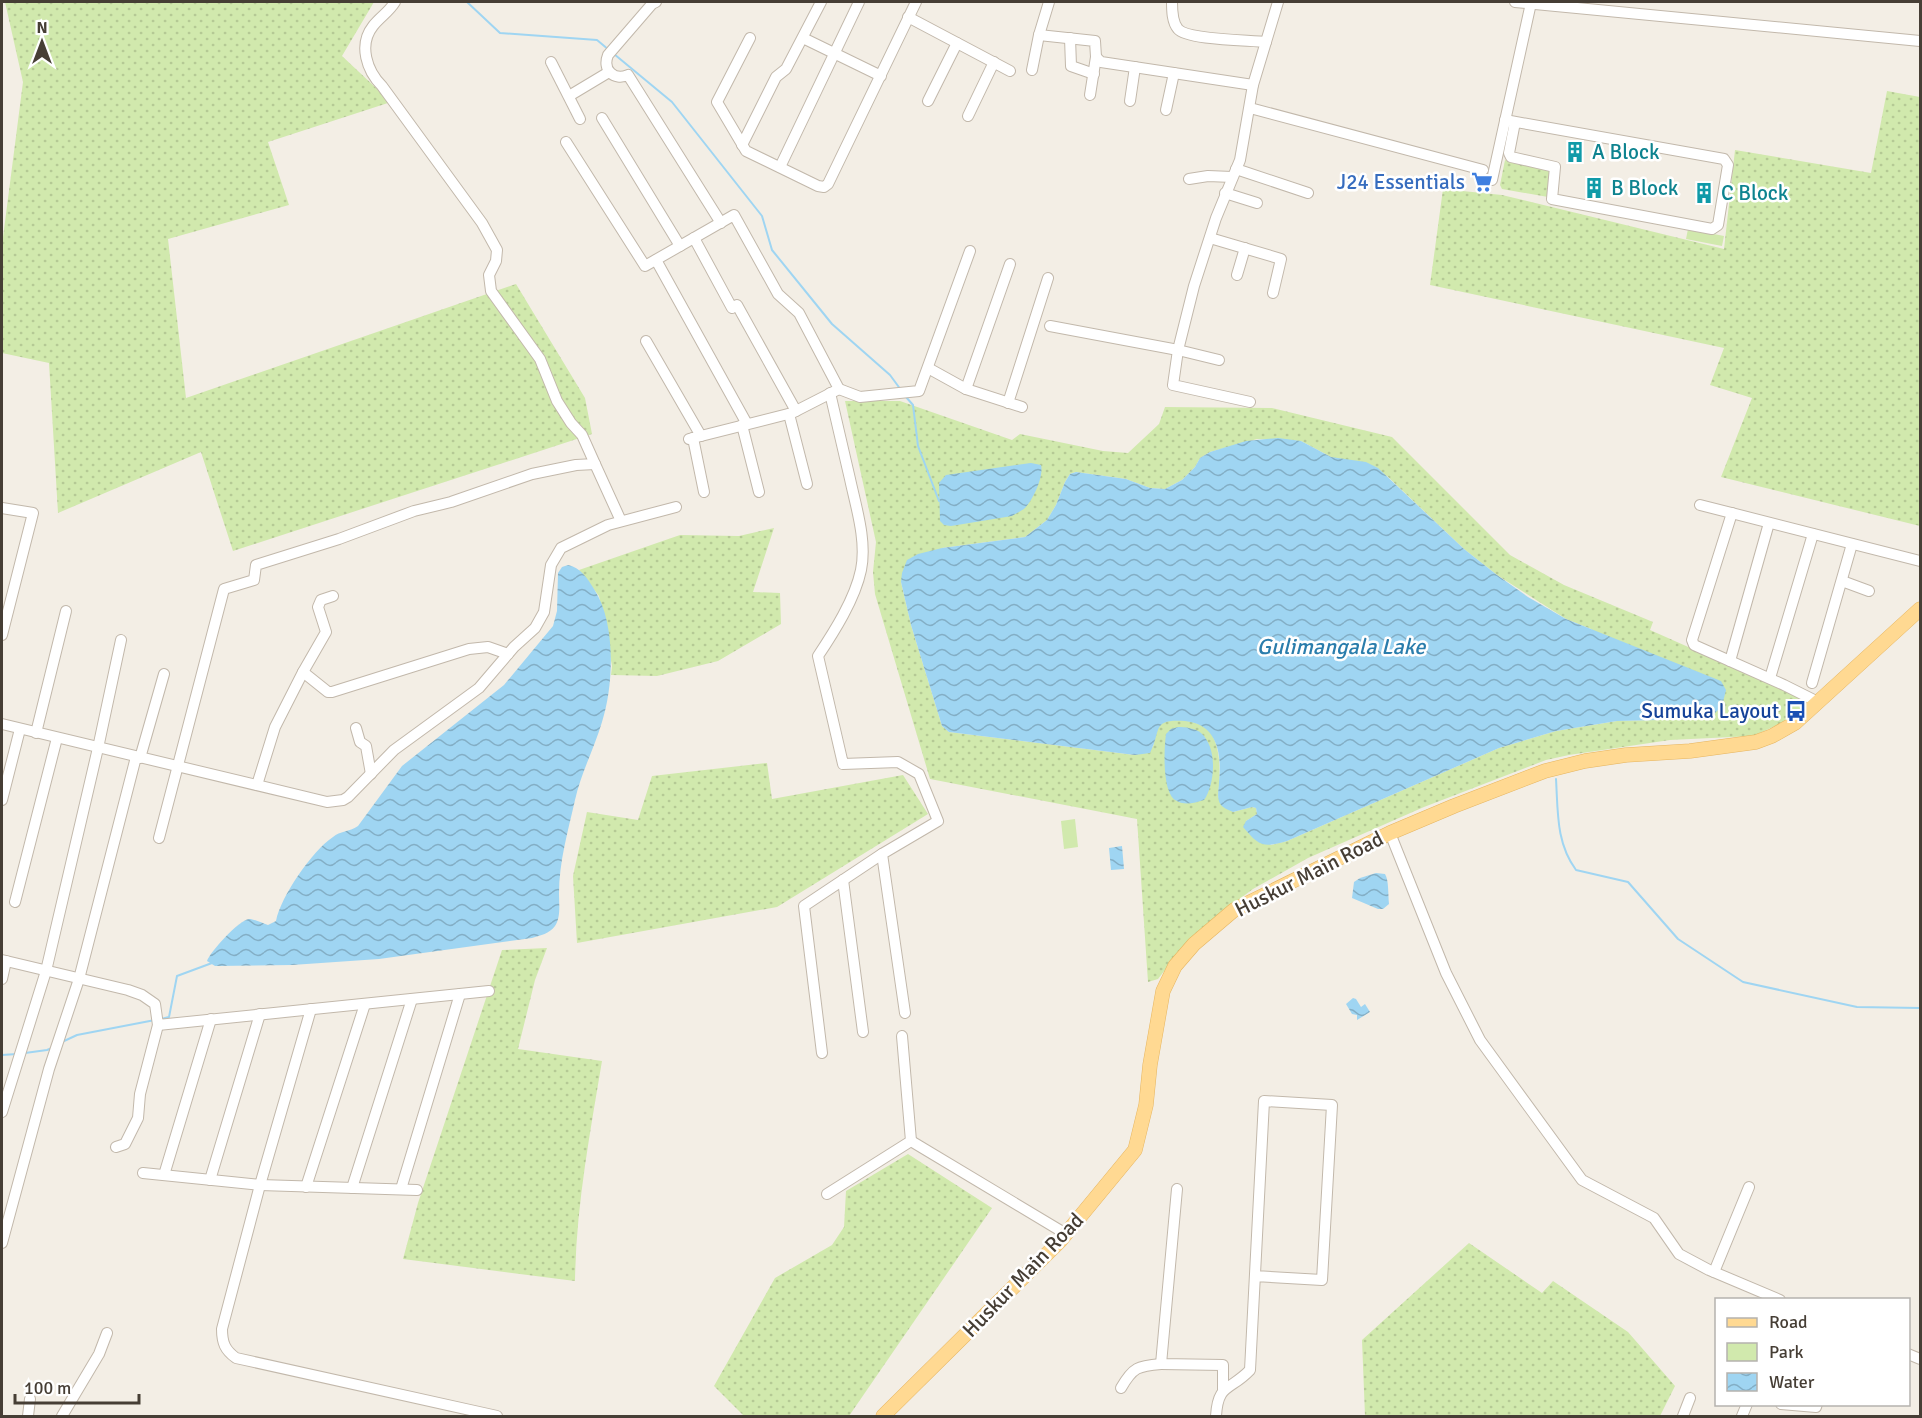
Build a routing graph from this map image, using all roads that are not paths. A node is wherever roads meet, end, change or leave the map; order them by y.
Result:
1 (395, 2) edge
2 (656, 2) edge
3 (821, 2) edge
4 (859, 2) edge
5 (916, 2) edge
6 (1050, 2) edge
7 (1172, 2) edge
8 (1278, 2) edge
9 (1515, 2) edge
10 (1531, 3) edge
11 (908, 17) junction
12 (1039, 34) junction
13 (750, 38) dead end
14 (803, 38) junction
15 (1070, 38) junction
16 (1920, 41) edge
17 (1266, 42) junction
18 (957, 43) junction
19 (835, 53) junction
20 (1096, 57) junction
21 (551, 62) dead end
22 (994, 62) junction
23 (1135, 67) junction
24 (1032, 70) dead end
25 (1010, 71) dead end
26 (609, 72) junction
27 (1174, 73) junction
28 (1094, 74) junction
29 (881, 76) junction
30 (1253, 85) junction
31 (1090, 95) dead end
32 (568, 96) junction
33 (1130, 100) dead end
34 (928, 101) dead end
35 (1250, 108) junction
36 (1167, 110) dead end
37 (968, 116) dead end
38 (602, 118) dead end
39 (580, 119) dead end
40 (1509, 127) junction
41 (566, 142) dead end
42 (742, 144) junction
43 (780, 166) junction
44 (1483, 170) dead end
45 (1234, 173) junction
46 (1189, 179) dead end
47 (1492, 180) dead end
48 (1225, 193) junction
49 (1308, 193) dead end
50 (1257, 203) dead end
51 (721, 223) junction
52 (694, 238) junction
53 (1210, 238) junction
54 (680, 246) junction
55 (1245, 248) junction
56 (970, 251) dead end
57 (656, 260) junction
58 (1010, 264) dead end
59 (1237, 275) dead end
60 (1048, 278) dead end
61 (1273, 293) dead end
62 (1050, 326) dead end
63 (646, 341) dead end
64 (1178, 350) junction
65 (1219, 360) dead end
66 (928, 368) junction
67 (966, 389) junction
68 (834, 391) junction
69 (1250, 402) dead end
70 (1008, 403) junction
71 (1022, 407) dead end
72 (793, 412) junction
73 (744, 425) junction
74 (695, 437) junction
75 (595, 465) junction
76 (807, 484) dead end
77 (704, 492) dead end
78 (759, 492) dead end
79 (1700, 505) dead end
80 (676, 507) dead end
81 (2, 508) edge
82 (1732, 513) junction
83 (621, 521) junction
84 (1769, 523) junction
85 (1813, 534) junction
86 (1852, 544) junction
87 (1920, 561) edge
88 (1842, 581) junction
89 (1869, 591) dead end
90 (333, 596) dead end
91 (1920, 609) edge
92 (66, 611) dead end
93 (2, 635) edge
94 (121, 640) dead end
95 (508, 654) junction
96 (1730, 662) junction
97 (303, 672) junction
98 (164, 674) dead end
99 (1770, 678) junction
100 (1812, 683) dead end
101 (1818, 702) junction
102 (2, 724) edge
103 (356, 728) dead end
104 (20, 729) junction
105 (36, 733) junction
106 (57, 738) junction
107 (98, 748) junction
108 (138, 758) junction
109 (178, 766) junction
110 (370, 774) junction
111 (257, 785) junction
112 (2, 800) edge
113 (1390, 833) junction
114 (159, 838) dead end
115 (882, 854) junction
116 (843, 880) junction
117 (15, 902) dead end
118 (4, 961) edge
119 (46, 971) junction
120 (2, 979) edge
121 (80, 979) junction
122 (489, 991) dead end
123 (460, 994) junction
124 (412, 999) junction
125 (365, 1004) junction
126 (311, 1009) junction
127 (905, 1013) dead end
128 (260, 1014) junction
129 (211, 1019) junction
130 (158, 1025) junction
131 (863, 1032) dead end
132 (902, 1036) dead end
133 (822, 1053) dead end
134 (2, 1112) edge
135 (911, 1141) junction
136 (116, 1147) dead end
137 (143, 1173) dead end
138 (164, 1175) junction
139 (210, 1180) junction
140 (260, 1185) junction
141 (306, 1186) junction
142 (1749, 1187) dead end
143 (352, 1188) junction
144 (400, 1189) junction
145 (1177, 1189) dead end
146 (417, 1190) dead end
147 (827, 1194) dead end
148 (1066, 1234) junction
149 (2, 1243) edge
150 (1714, 1272) junction
151 (1255, 1276) junction
152 (1778, 1298) edge
153 (107, 1333) dead end
154 (1161, 1364) junction
155 (1121, 1388) dead end
156 (1223, 1389) junction
157 (1690, 1398) dead end
158 (30, 1399) dead end
159 (28, 1416) edge
160 (62, 1416) edge
161 (497, 1416) edge
162 (883, 1416) edge
163 (1216, 1416) edge
164 (1683, 1416) edge

1 - 75 street
2 - 26 street
3 - 14 street
4 - 19 street
5 - 11 street
6 - 12 street
7 - 17 street
8 - 17 street
9 - 10 street
10 - 16 street
10 - 40 street
11 - 18 street
11 - 29 street
12 - 15 street
12 - 24 street
13 - 42 street
14 - 19 street
14 - 42 street
15 - 20 street
15 - 28 street
17 - 30 street
18 - 22 street
18 - 34 street
19 - 29 street
19 - 43 street
20 - 23 street
20 - 28 street
21 - 32 street
22 - 25 street
22 - 37 street
23 - 27 street
23 - 33 street
26 - 32 street
26 - 51 street
27 - 30 street
27 - 36 street
28 - 31 street
29 - 43 street
30 - 35 street
32 - 39 street
35 - 44 street
35 - 45 street
38 - 54 street
40 - 40 street
40 - 47 street
41 - 57 street
42 - 43 street
45 - 46 street
45 - 48 street
45 - 49 street
48 - 50 street
48 - 53 street
51 - 52 street
51 - 68 street
52 - 54 street
52 - 72 street
53 - 55 street
53 - 64 street
54 - 57 street
55 - 59 street
55 - 61 street
56 - 66 street
57 - 73 street
58 - 67 street
60 - 70 street
62 - 64 street
63 - 74 street
64 - 65 street
64 - 69 street
66 - 67 street
66 - 68 street
67 - 70 street
68 - 72 street
68 - 115 street
70 - 71 street
72 - 73 street
72 - 76 street
73 - 74 street
73 - 78 street
74 - 77 street
75 - 83 street
75 - 109 street
79 - 82 street
80 - 83 street
81 - 93 street
82 - 84 street
82 - 96 street
83 - 95 street
84 - 85 street
84 - 96 street
85 - 86 street
85 - 99 street
86 - 87 street
86 - 88 street
88 - 89 street
88 - 100 street
90 - 97 street
91 - 101 main road, Huskur Main Road
92 - 105 street
94 - 107 street
95 - 97 street
95 - 110 street
96 - 99 street
97 - 111 street
98 - 108 street
99 - 101 street
101 - 113 main road, Huskur Main Road
102 - 104 street
103 - 110 street
104 - 105 street
104 - 112 street
105 - 106 street
106 - 107 street
106 - 117 street
107 - 108 street
107 - 119 street
108 - 109 street
108 - 121 street
109 - 111 street
109 - 114 street
110 - 111 street
113 - 148 main road, Huskur Main Road
113 - 150 street
115 - 116 street
115 - 127 street
116 - 131 street
116 - 133 street
118 - 119 street
118 - 120 street
119 - 121 street
119 - 134 street
121 - 130 street
121 - 149 street
122 - 123 street
123 - 124 street
123 - 144 street
124 - 125 street
124 - 143 street
125 - 126 street
125 - 141 street
126 - 128 street
126 - 140 street
128 - 129 street
128 - 139 street
129 - 130 street
129 - 138 street
130 - 136 street
132 - 135 street
135 - 147 street
135 - 148 street
137 - 138 street
138 - 139 street
139 - 140 street
140 - 141 street
140 - 161 street
141 - 143 street
142 - 150 street
143 - 144 street
144 - 146 street
145 - 154 street
148 - 162 main road, Huskur Main Road
150 - 152 street
151 - 151 street
151 - 156 street
153 - 160 street
154 - 155 street
154 - 156 street
156 - 163 street
157 - 164 street
158 - 159 street

